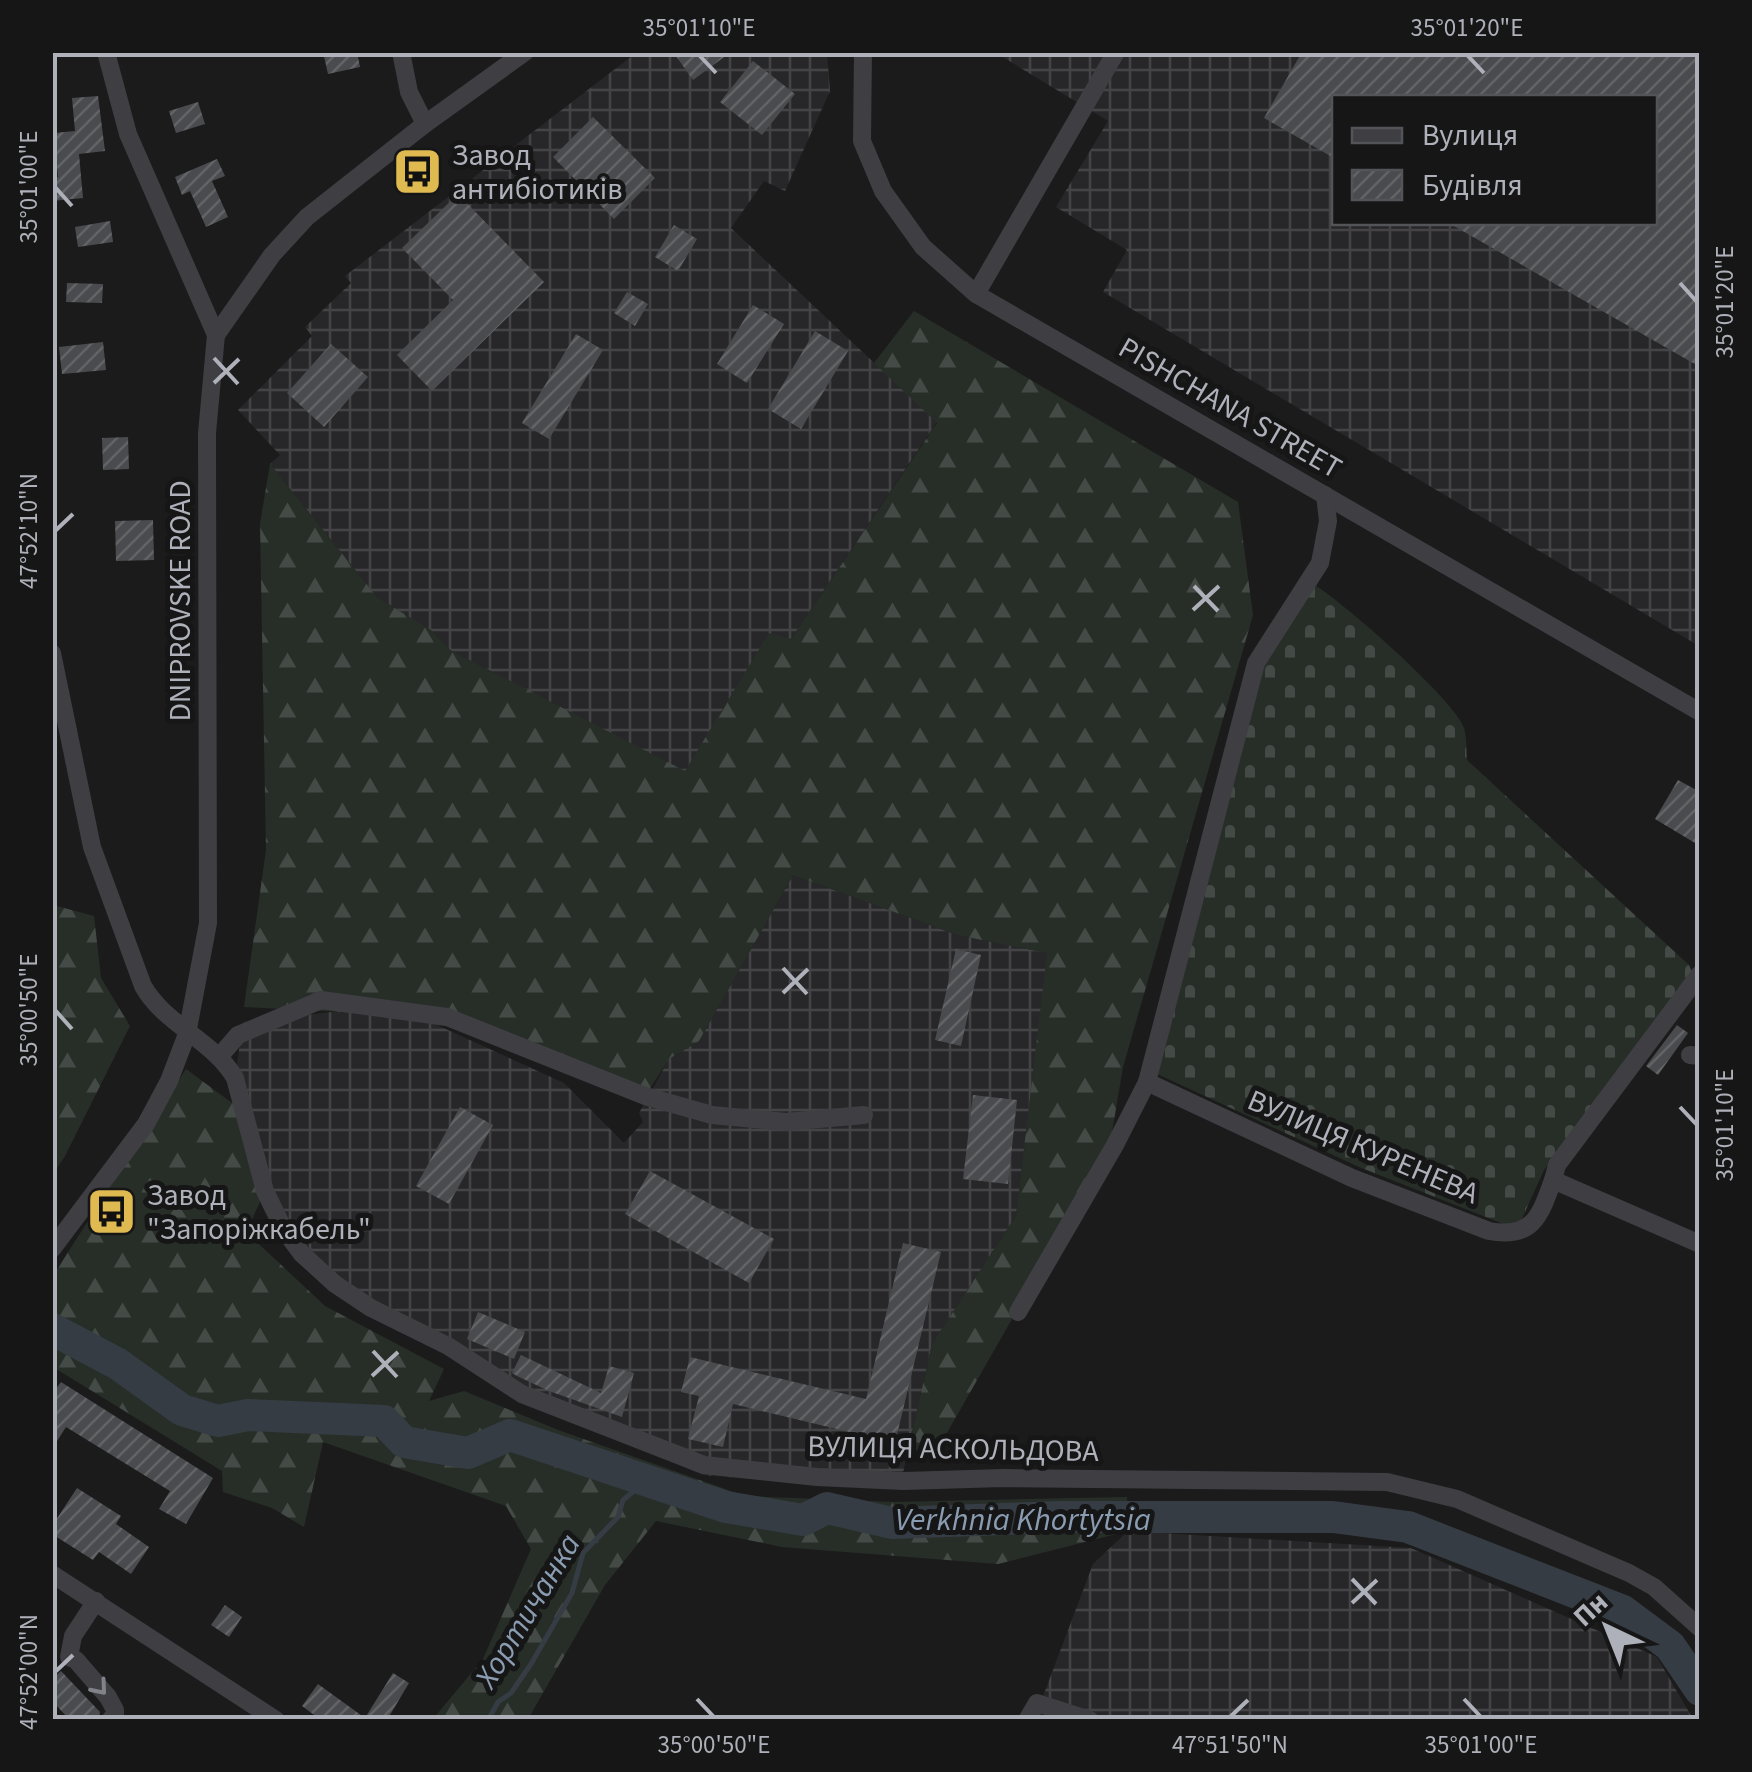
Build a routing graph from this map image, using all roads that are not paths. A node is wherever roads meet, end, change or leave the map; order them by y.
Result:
1 (106, 52) edge
2 (402, 52) edge
3 (526, 52) edge
4 (863, 52) edge
5 (1116, 52) edge
6 (425, 124) junction
7 (976, 294) junction
8 (216, 335) junction
9 (1324, 494) junction
10 (52, 653) edge
11 (1700, 712) edge
12 (1700, 974) edge
13 (187, 1034) junction
14 (220, 1057) junction
15 (1146, 1082) junction
16 (864, 1116) dead end
17 (1553, 1180) junction
18 (1700, 1244) edge
19 (52, 1249) edge
20 (1018, 1312) dead end
21 (52, 1574) edge
22 (96, 1601) junction
23 (1700, 1628) edge
24 (61, 1661) edge
25 (110, 1720) edge
26 (276, 1720) edge
27 (1027, 1720) edge
28 (1090, 1720) edge

1 - 8 street
2 - 6 street
3 - 6 street, DNIPROVSKE ROAD
4 - 7 street, PISHCHANA STREET
5 - 7 street
6 - 8 street, DNIPROVSKE ROAD
7 - 9 street, PISHCHANA STREET
8 - 13 street, DNIPROVSKE ROAD
9 - 11 street, PISHCHANA STREET
9 - 15 street
10 - 13 street
12 - 17 street
13 - 14 street
13 - 19 street, DNIPROVSKE ROAD
14 - 16 street
14 - 23 street, ВУЛИЦЯ АСКОЛЬДОВА
15 - 17 street, ВУЛИЦЯ КУРЕНЕВА
15 - 20 street
17 - 18 street
21 - 22 street
22 - 24 street
22 - 26 street
24 -> 25 street
27 - 28 street

